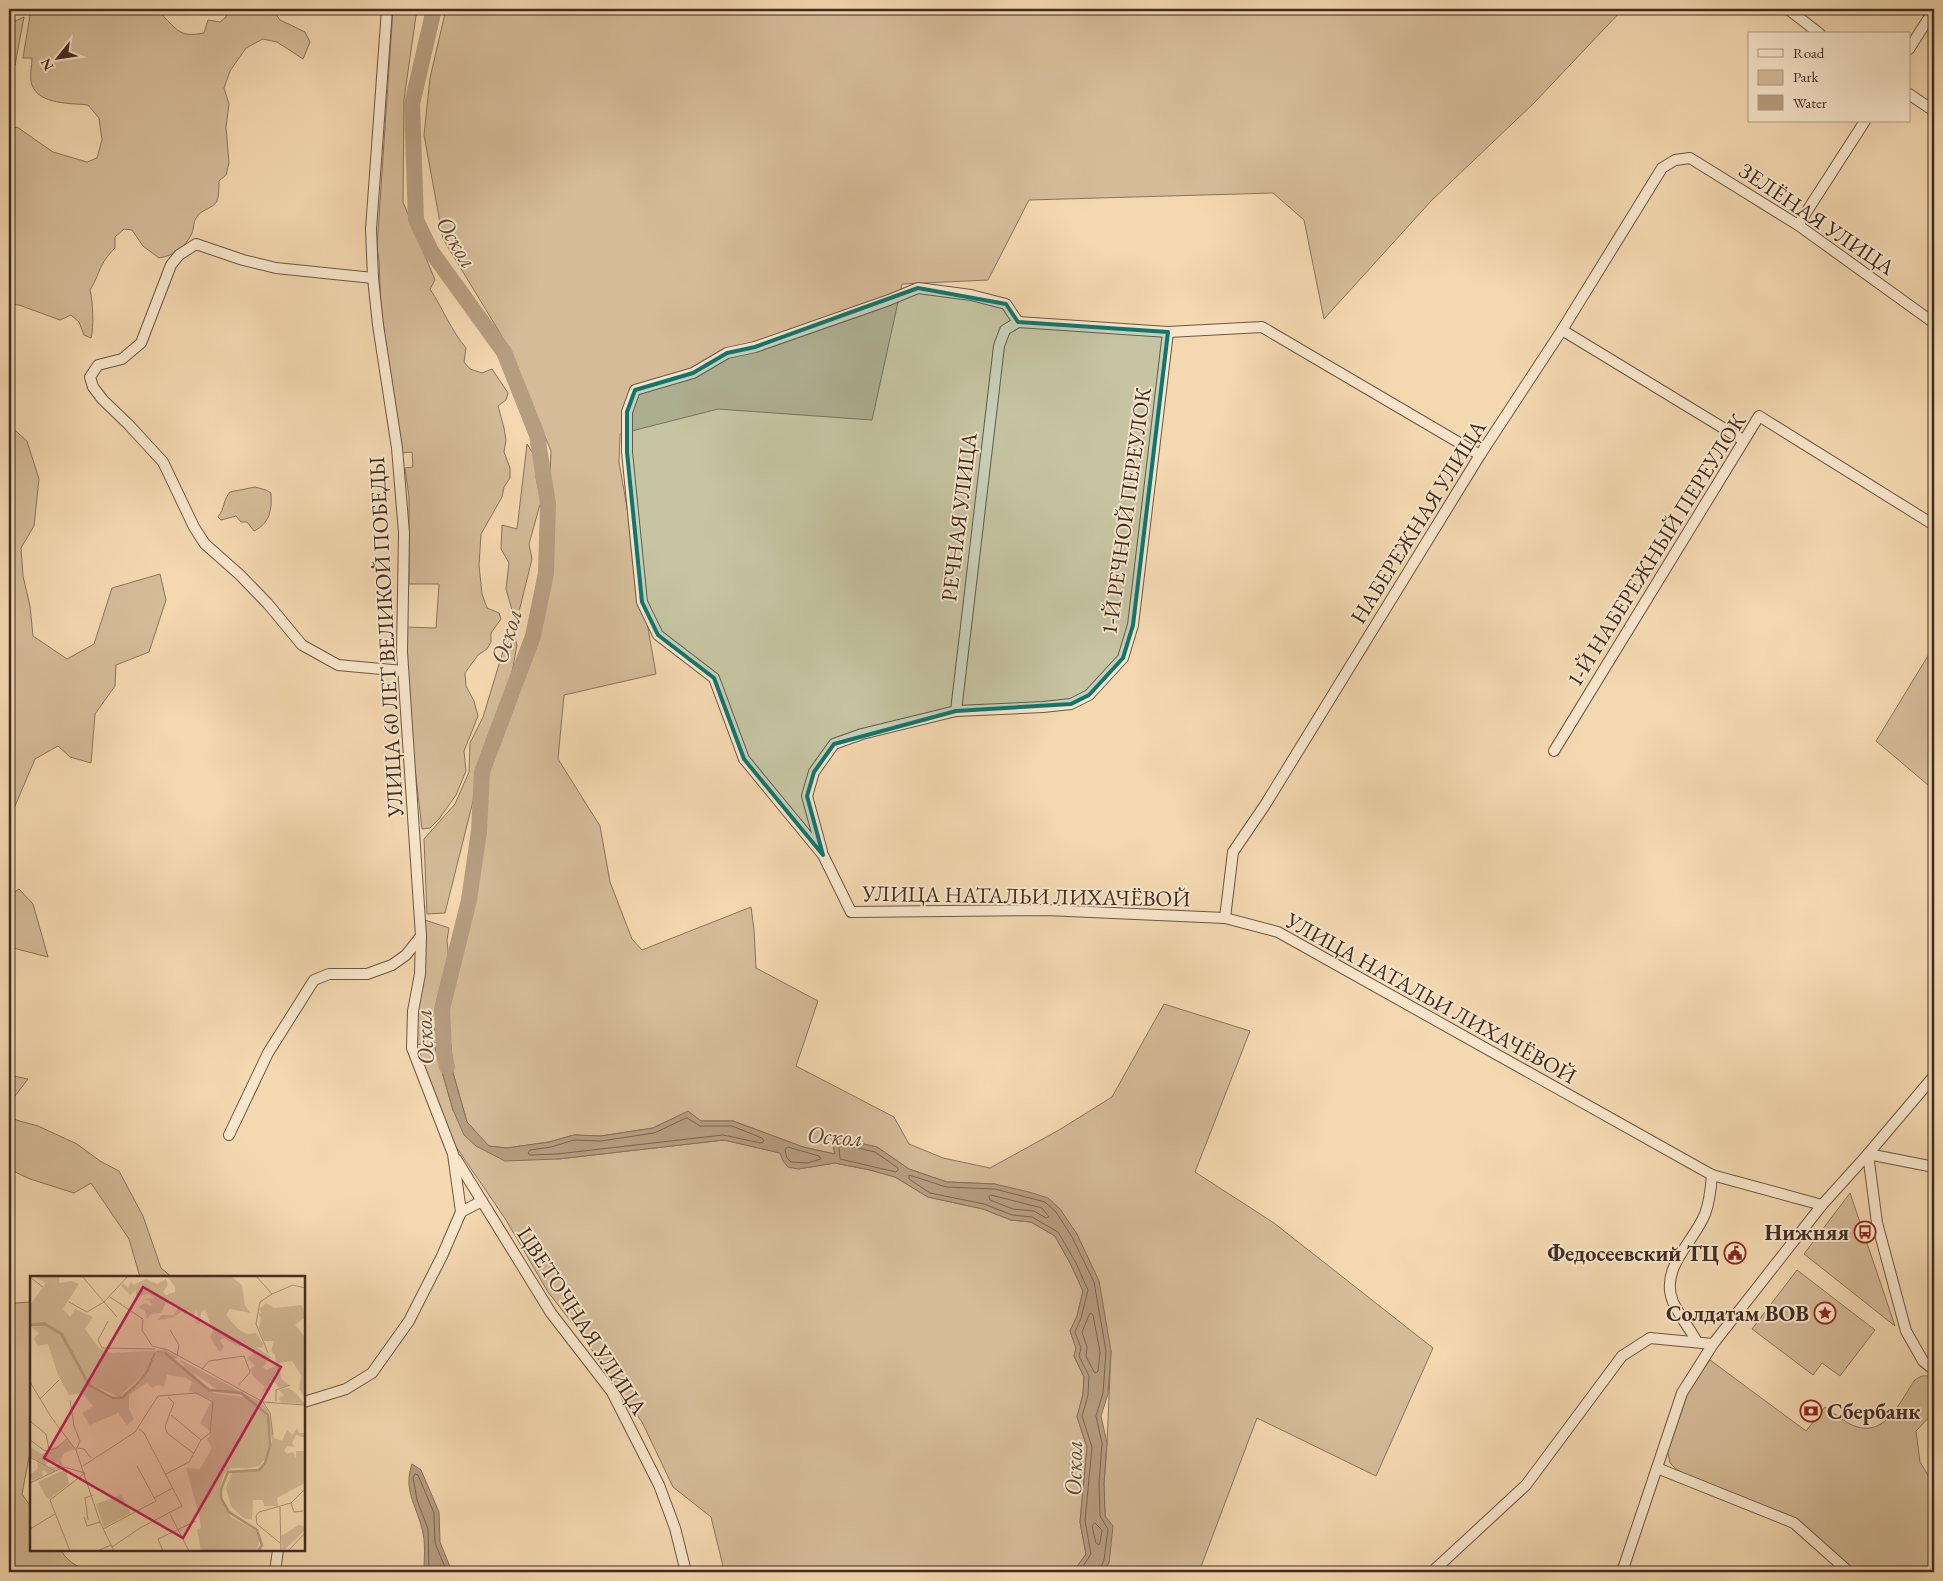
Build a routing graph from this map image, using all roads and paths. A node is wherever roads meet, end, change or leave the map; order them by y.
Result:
1 (386, 9) edge
2 (1788, 9) edge
3 (1934, 10) edge
4 (1817, 32) edge
5 (1910, 47) edge
6 (1910, 95) edge
7 (1934, 111) edge
8 (1864, 122) edge
9 (1675, 160) joint
10 (1798, 225) junction
11 (373, 278) junction
12 (1018, 322) junction
13 (1934, 323) edge
14 (1562, 330) junction
15 (1168, 332) junction
16 (1743, 440) junction
17 (1480, 456) junction
18 (1934, 525) edge
19 (403, 671) junction
20 (956, 710) junction
21 (1554, 750) dead end
22 (823, 855) junction
23 (1224, 918) junction
24 (421, 936) junction
25 (1934, 1076) edge
26 (229, 1135) dead end
27 (453, 1154) junction
28 (1868, 1154) junction
29 (1934, 1167) edge
30 (1712, 1175) junction
31 (482, 1201) junction
32 (1822, 1205) junction
33 (461, 1212) junction
34 (1697, 1342) junction
35 (1713, 1344) junction
36 (1934, 1370) edge
37 (305, 1402) edge
38 (1657, 1468) junction
39 (278, 1551) edge
40 (274, 1572) edge
41 (686, 1572) edge
42 (1432, 1572) edge
43 (1622, 1572) edge
44 (1849, 1572) edge

1 - 11 street, УЛИЦА 60 ЛЕТ ВЕЛИКОЙ ПОБЕДЫ
2 - 4 street
3 - 5 street
6 - 7 street
8 - 10 street
9 - 10 street, ЗЕЛЁНАЯ УЛИЦА
9 - 14 street, НАБЕРЕЖНАЯ УЛИЦА
10 - 13 street, ЗЕЛЁНАЯ УЛИЦА
11 - 19 street, УЛИЦА 60 ЛЕТ ВЕЛИКОЙ ПОБЕДЫ
11 - 19 street
12 - 15 street
12 - 20 street, РЕЧНАЯ УЛИЦА
12 - 22 street
14 - 16 street
14 - 17 street, НАБЕРЕЖНАЯ УЛИЦА
15 - 17 street
15 - 20 street, 1-Й РЕЧНОЙ ПЕРЕУЛОК
16 - 18 street, 1-Й НАБЕРЕЖНЫЙ ПЕРЕУЛОК
16 - 21 street, 1-Й НАБЕРЕЖНЫЙ ПЕРЕУЛОК
17 - 23 street, НАБЕРЕЖНАЯ УЛИЦА
19 - 24 street, УЛИЦА 60 ЛЕТ ВЕЛИКОЙ ПОБЕДЫ
20 - 22 street, 1-Й РЕЧНОЙ ПЕРЕУЛОК
22 - 23 street, УЛИЦА НАТАЛЬИ ЛИХАЧЁВОЙ
23 - 30 street, УЛИЦА НАТАЛЬИ ЛИХАЧЁВОЙ
24 - 26 street
24 - 27 street, УЛИЦА 60 ЛЕТ ВЕЛИКОЙ ПОБЕДЫ
25 - 28 street
27 - 31 street, ЦВЕТОЧНАЯ УЛИЦА
27 - 33 street, УЛИЦА 60 ЛЕТ ВЕЛИКОЙ ПОБЕДЫ
28 - 29 street
28 - 32 street
28 - 36 street
30 - 32 street, УЛИЦА НАТАЛЬИ ЛИХАЧЁВОЙ
30 - 34 street
31 - 33 street
31 - 41 street, ЦВЕТОЧНАЯ УЛИЦА
32 - 35 street
33 - 37 street
34 - 35 street
34 - 42 street
35 - 38 street
38 - 43 street
38 - 44 street
39 - 40 street

